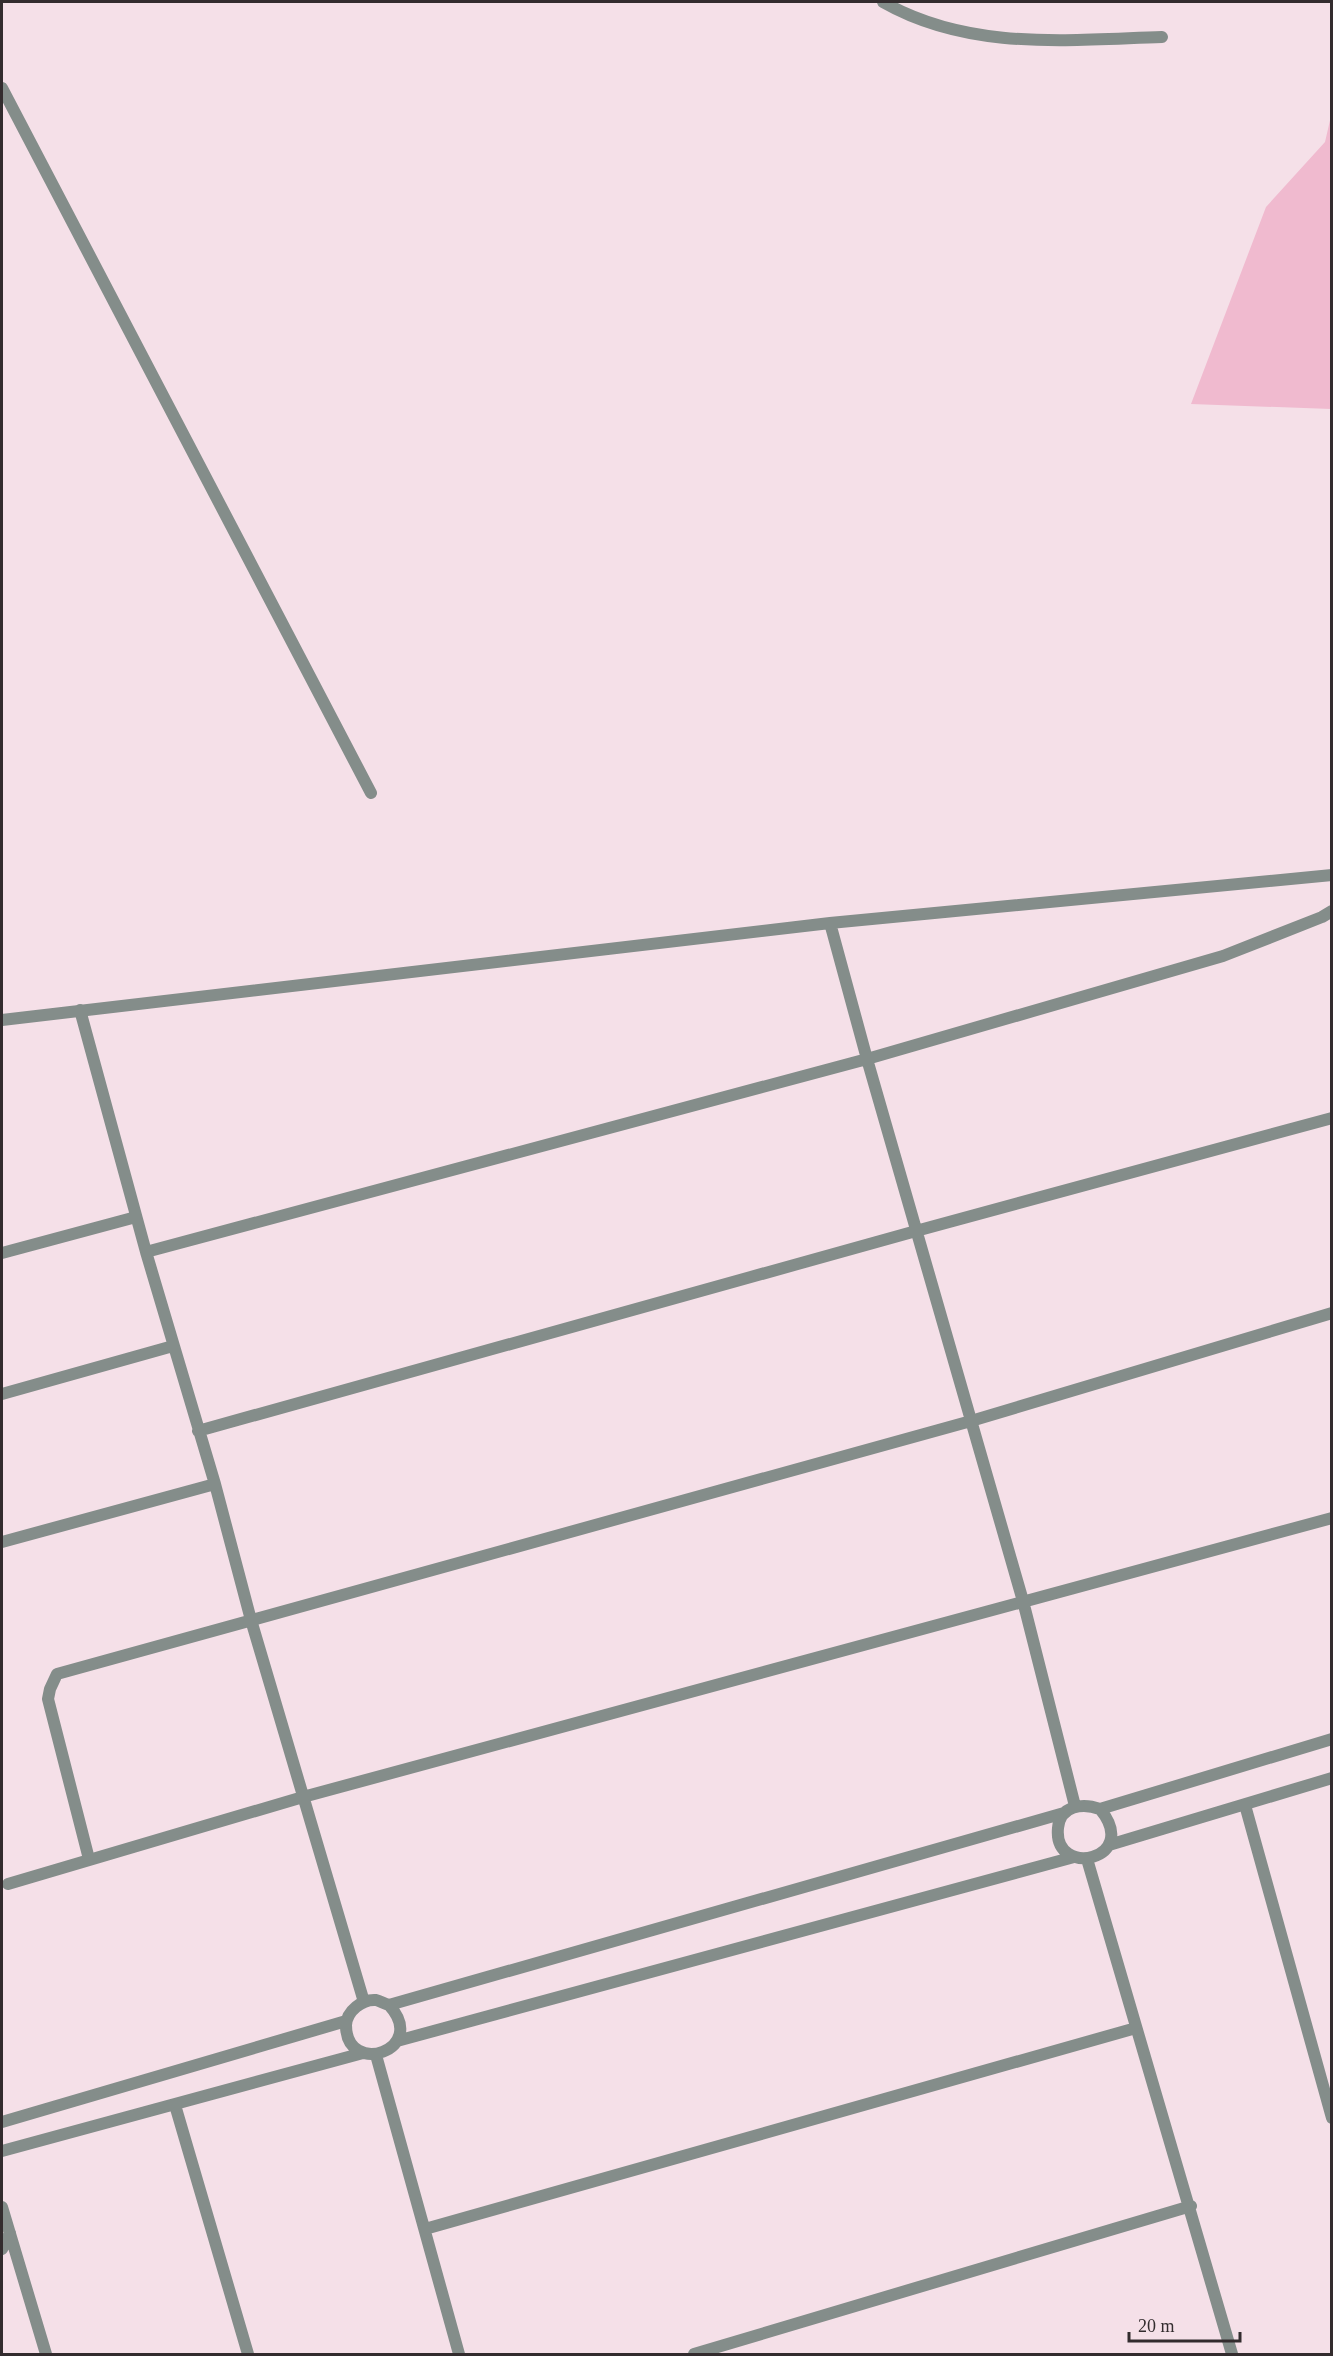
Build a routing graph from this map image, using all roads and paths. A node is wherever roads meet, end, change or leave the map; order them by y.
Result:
1 (883, 2) edge
2 (1162, 37) dead end
3 (2, 88) edge
4 (371, 792) dead end
5 (1332, 875) edge
6 (1332, 911) edge
7 (830, 923) junction
8 (80, 1010) junction
9 (2, 1020) edge
10 (867, 1059) junction
11 (1332, 1118) edge
12 (136, 1217) junction
13 (916, 1231) junction
14 (2, 1252) edge
15 (146, 1252) junction
16 (1332, 1313) edge
17 (173, 1346) junction
18 (2, 1394) edge
19 (971, 1421) junction
20 (198, 1431) junction
21 (215, 1484) junction
22 (1332, 1518) edge
23 (2, 1542) edge
24 (1023, 1601) junction
25 (251, 1620) junction
26 (1332, 1739) edge
27 (1332, 1778) edge
28 (303, 1797) junction
29 (1245, 1805) junction
30 (1075, 1806) junction
31 (1100, 1809) junction
32 (1064, 1813) junction
33 (1109, 1845) junction
34 (1074, 1857) junction
35 (89, 1859) junction
36 (1087, 1859) junction
37 (8, 1884) dead end
38 (364, 2002) junction
39 (389, 2005) junction
40 (346, 2020) junction
41 (1136, 2028) junction
42 (397, 2041) junction
43 (369, 2054) junction
44 (175, 2105) junction
45 (1332, 2118) edge
46 (2, 2122) edge
47 (2, 2151) edge
48 (1191, 2206) junction
49 (2, 2207) edge
50 (425, 2229) junction
51 (10, 2233) junction
52 (2, 2249) edge
53 (46, 2355) edge
54 (248, 2355) edge
55 (459, 2355) edge
56 (694, 2355) edge
57 (1232, 2355) edge

1 - 2 street
3 - 4 street
5 - 7 street
6 - 10 street
7 - 8 street
7 - 10 street
8 - 9 street
8 - 12 street
10 - 13 street
10 - 15 street
11 - 13 street
12 - 14 street
12 - 15 street
13 - 19 street
13 - 20 street
15 - 17 street
16 - 19 street
17 - 18 street
17 - 20 street
19 - 24 street
19 - 25 street
20 - 21 street
21 - 23 street
21 - 25 street
22 - 24 street
24 - 28 street
24 - 30 street
25 - 28 street
25 - 35 street
26 - 31 street
27 - 29 street
28 - 35 street
28 - 38 street
29 - 33 street
29 - 45 street
30 - 31 street
30 - 32 street
31 - 33 street
32 - 34 street
32 - 39 street
33 - 36 street
34 - 36 street
34 - 42 street
35 - 37 street
36 - 41 street
38 - 39 street
38 - 40 street
39 - 42 street
40 - 43 street
40 - 46 street
41 - 48 street
41 - 50 street
42 - 43 street
43 - 44 street
43 - 50 street
44 - 47 street
44 - 54 street
48 - 56 street
48 - 57 street
49 - 51 street
50 - 55 street
51 - 52 street
51 - 53 street

